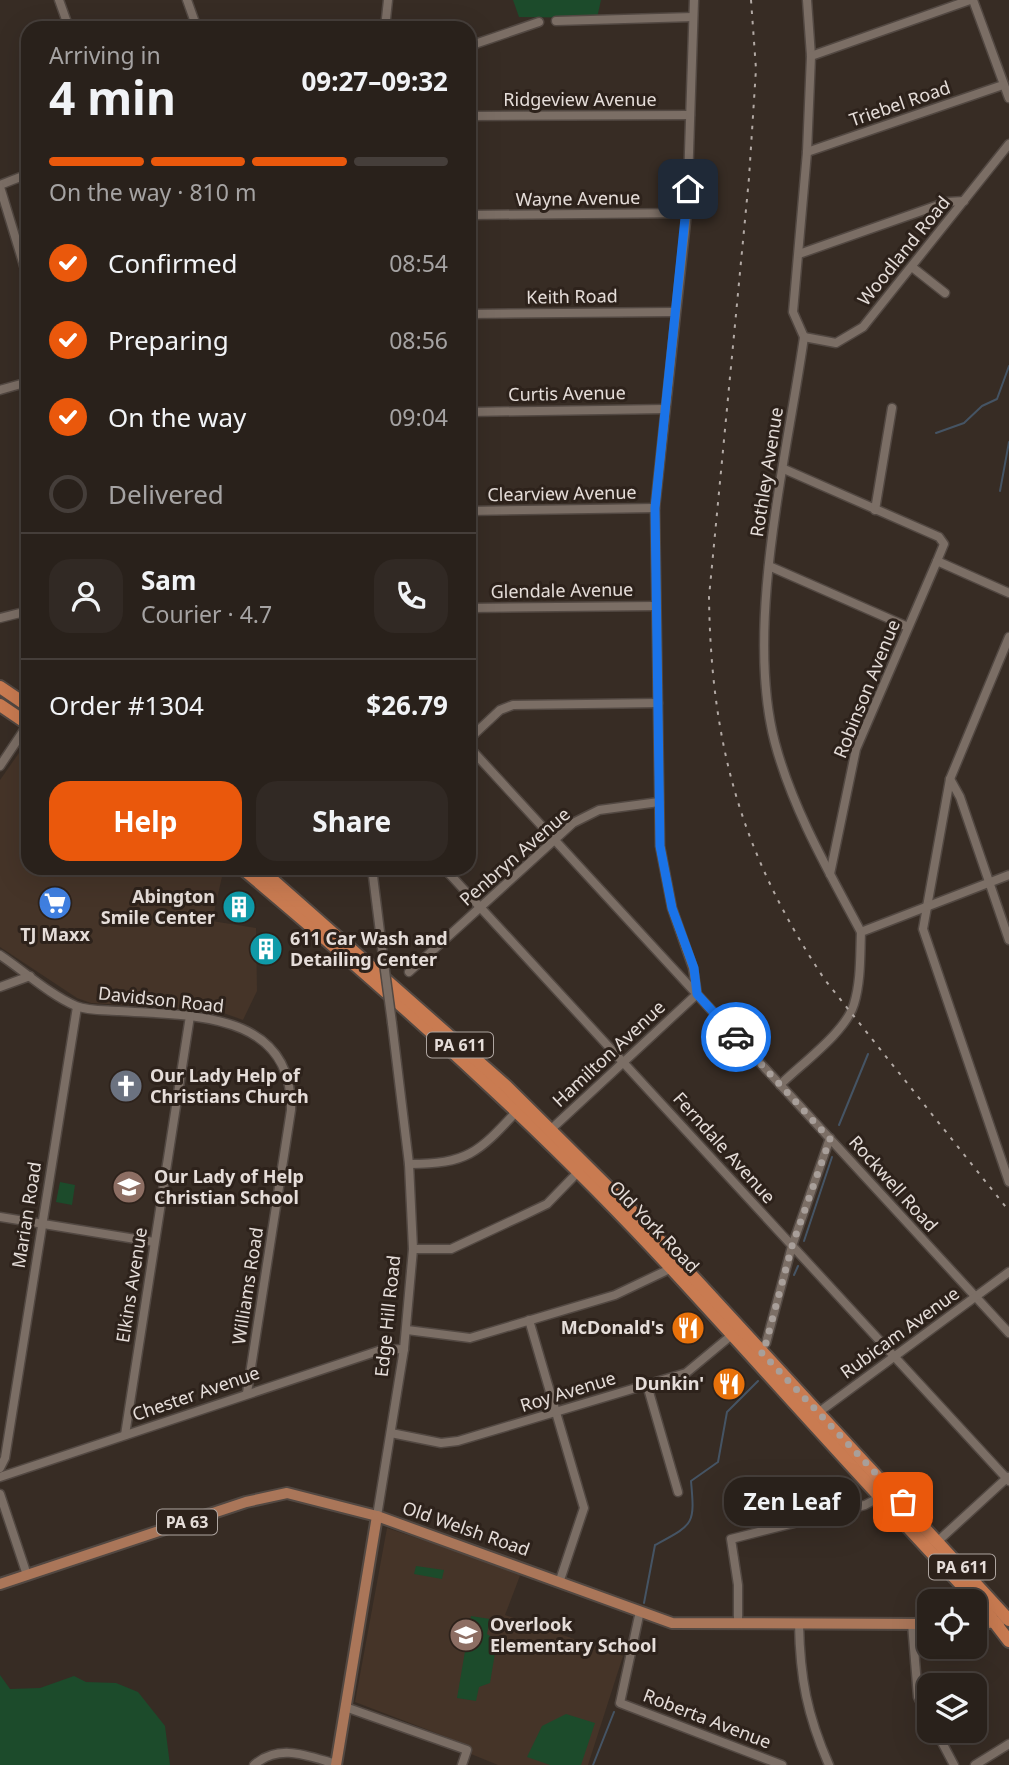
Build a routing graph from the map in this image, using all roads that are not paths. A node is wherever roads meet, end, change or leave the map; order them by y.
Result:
1 (59, 0) edge
2 (388, 0) edge
3 (694, 0) edge
4 (807, 0) edge
5 (972, 0) edge
6 (189, 1) edge
7 (693, 17) junction
8 (66, 21) edge
9 (195, 21) edge
10 (386, 21) edge
11 (556, 21) dead end
12 (539, 22) dead end
13 (476, 44) edge
14 (811, 56) junction
15 (1003, 85) junction
16 (1009, 98) edge
17 (691, 115) junction
18 (476, 116) edge
19 (1009, 144) edge
20 (807, 152) junction
21 (21, 177) edge
22 (0, 186) edge
23 (964, 201) junction
24 (687, 213) junction
25 (476, 215) edge
26 (799, 254) junction
27 (21, 256) edge
28 (912, 267) junction
29 (945, 293) dead end
30 (674, 312) junction
31 (476, 314) edge
32 (804, 337) junction
33 (21, 384) edge
34 (0, 390) edge
35 (892, 408) dead end
36 (665, 409) junction
37 (476, 412) edge
38 (784, 469) junction
39 (655, 508) junction
40 (875, 510) junction
41 (476, 511) edge
42 (937, 561) junction
43 (769, 566) junction
44 (1009, 593) edge
45 (656, 606) junction
46 (476, 608) edge
47 (21, 613) edge
48 (0, 618) edge
49 (908, 627) junction
50 (1008, 642) edge
51 (0, 687) edge
52 (21, 701) edge
53 (658, 703) junction
54 (0, 705) edge
55 (21, 719) edge
56 (476, 732) edge
57 (21, 734) edge
58 (476, 755) edge
59 (0, 766) edge
60 (950, 779) junction
61 (659, 802) junction
62 (555, 840) junction
63 (830, 874) junction
64 (250, 875) edge
65 (267, 875) edge
66 (373, 875) edge
67 (450, 875) edge
68 (1009, 875) edge
69 (991, 882) junction
70 (927, 906) junction
71 (480, 907) junction
72 (861, 932) junction
73 (1009, 940) edge
74 (0, 955) edge
75 (409, 972) dead end
76 (30, 976) junction
77 (0, 987) edge
78 (697, 994) junction
79 (77, 1007) junction
80 (190, 1016) junction
81 (624, 1061) junction
82 (779, 1085) junction
83 (291, 1101) joint
84 (516, 1112) junction
85 (546, 1133) junction
86 (830, 1139) junction
87 (409, 1164) junction
88 (581, 1169) junction
89 (1009, 1182) edge
90 (0, 1217) edge
91 (42, 1223) junction
92 (154, 1242) junction
93 (792, 1246) junction
94 (413, 1249) junction
95 (676, 1266) junction
96 (1009, 1272) edge
97 (976, 1298) junction
98 (529, 1320) junction
99 (407, 1330) junction
100 (736, 1332) junction
101 (1009, 1333) edge
102 (404, 1349) junction
103 (760, 1351) junction
104 (894, 1356) junction
105 (646, 1385) junction
106 (247, 1393) junction
107 (556, 1413) junction
108 (814, 1416) junction
109 (391, 1433) junction
110 (125, 1435) junction
111 (0, 1468) edge
112 (0, 1477) edge
113 (1008, 1478) edge
114 (678, 1492) dead end
115 (0, 1494) edge
116 (886, 1494) junction
117 (377, 1516) junction
118 (938, 1541) junction
119 (27, 1575) junction
120 (560, 1580) junction
121 (0, 1584) edge
122 (640, 1611) junction
123 (1005, 1621) edge
124 (738, 1623) junction
125 (987, 1623) edge
126 (799, 1624) junction
127 (912, 1624) junction
128 (917, 1624) edge
129 (1009, 1642) edge
130 (917, 1685) edge
131 (348, 1708) junction
132 (942, 1743) edge
133 (1009, 1744) edge
134 (254, 1765) edge
135 (336, 1765) edge
136 (462, 1765) edge
137 (782, 1765) edge
138 (829, 1765) edge
139 (954, 1765) edge
140 (975, 1765) edge

1 - 8 street
2 - 10 street
3 - 7 street
4 - 14 street, Rothley Avenue
5 - 14 street
5 - 15 street
6 - 9 street
7 - 11 street
7 - 17 street
12 - 13 street
14 - 20 street, Rothley Avenue
15 - 16 street
15 - 20 street, Triebel Road
17 - 18 street, Ridgeview Avenue
17 - 24 street
19 - 23 street, Woodland Road
20 - 26 street, Rothley Avenue
21 - 22 street
22 - 27 street
23 - 26 street
23 - 28 street, Woodland Road
24 - 25 street, Wayne Avenue
24 - 30 street
26 - 32 street, Rothley Avenue
28 - 29 street
28 - 32 street, Woodland Road
30 - 31 street, Keith Road
30 - 36 street
32 - 38 street, Rothley Avenue
33 - 34 street
35 - 40 street
36 - 37 street, Curtis Avenue
36 - 39 street
38 - 40 street
38 - 43 street, Rothley Avenue
39 - 41 street, Clearview Avenue
39 - 45 street
40 - 42 street
42 - 44 street
42 - 49 street, Robinson Avenue
43 - 49 street
43 - 63 street, Rothley Avenue
45 - 46 street, Glendale Avenue
45 - 53 street
47 - 48 street
49 - 63 street, Robinson Avenue
50 - 60 street
51 - 52 highway
53 - 56 street
53 - 61 street
54 - 55 highway
57 - 59 street
58 - 62 street, Rockwell Road
60 - 69 street
60 - 70 street
61 - 62 street, Penbryn Avenue
61 - 78 street
62 - 71 street, Penbryn Avenue
62 - 78 street, Rockwell Road
63 - 72 street, Rothley Avenue
64 - 84 highway, Old York Road / PA 611
65 - 85 highway, Old York Road / PA 611
66 - 87 street, Edge Hill Road, bridge
67 - 71 street, Ferndale Avenue
68 - 69 street
69 - 70 street
69 - 73 street
70 - 72 street
70 - 89 street
71 - 75 street, Penbryn Avenue
71 - 81 street, Ferndale Avenue
72 - 82 street
74 - 76 street, Davidson Road
76 - 77 street
76 - 79 street, Davidson Road
78 - 81 street, Hamilton Avenue
78 - 82 street, Rockwell Road
79 - 80 street, Davidson Road
79 - 91 street, Marian Road
80 - 83 street, Davidson Road
80 - 92 street, Elkins Avenue
81 - 85 street, Hamilton Avenue
81 - 93 street, Ferndale Avenue
82 - 86 street, Rockwell Road
83 - 106 street, Williams Road
84 - 85 highway, Old York Road / PA 611
84 - 87 street
85 - 88 highway, Old York Road / PA 611
86 - 93 street
86 - 97 street, Rockwell Road
87 - 94 street, Edge Hill Road
88 - 94 street
88 - 95 highway, Old York Road / PA 611
90 - 91 street
91 - 92 street
91 - 111 street, Marian Road
92 - 110 street, Elkins Avenue
93 - 103 street
93 - 104 street, Ferndale Avenue
94 - 99 street, Edge Hill Road
95 - 98 street
95 - 100 highway, Old York Road / PA 611
96 - 97 street, Rubicam Avenue
97 - 101 street, Rockwell Road
97 - 104 street, Rubicam Avenue
98 - 99 street
98 - 107 street
99 - 102 street, Edge Hill Road
100 - 103 highway, Old York Road / PA 611
100 - 105 street, Roy Avenue
100 - 108 highway, Old York Road / PA 611
102 - 106 street, Chester Avenue
102 - 109 street, Edge Hill Road
103 - 108 highway, Old York Road / PA 611
104 - 108 street, Rubicam Avenue
104 - 113 street, Ferndale Avenue
105 - 107 street, Roy Avenue
105 - 114 street
106 - 110 street, Chester Avenue
107 - 109 street, Roy Avenue
107 - 120 street
108 - 116 highway, Old York Road / PA 611
109 - 117 street, Edge Hill Road
110 - 112 street, Chester Avenue
113 - 118 street
115 - 119 street
116 - 118 highway, Old York Road / PA 611
116 - 123 highway, Old York Road / PA 611
116 - 124 street
117 - 119 main road, Old Welsh Road / PA 63
117 - 120 main road, Old Welsh Road
117 - 131 main road, Edge Hill Road
118 - 123 highway, Old York Road / PA 611
119 - 121 main road, Old Welsh Road / PA 63
120 - 122 main road, Old Welsh Road
122 - 124 main road, Old Welsh Road
122 - 137 street, Roberta Avenue
123 - 125 main road
123 - 129 highway, Old York Road / PA 611
124 - 126 main road, Old Welsh Road
126 - 127 main road, Old Welsh Road
126 - 138 street
127 - 128 main road, Old Welsh Road
127 - 130 street
131 - 135 main road, Edge Hill Road
131 - 136 street
132 - 139 street
133 - 140 street
134 - 135 street

